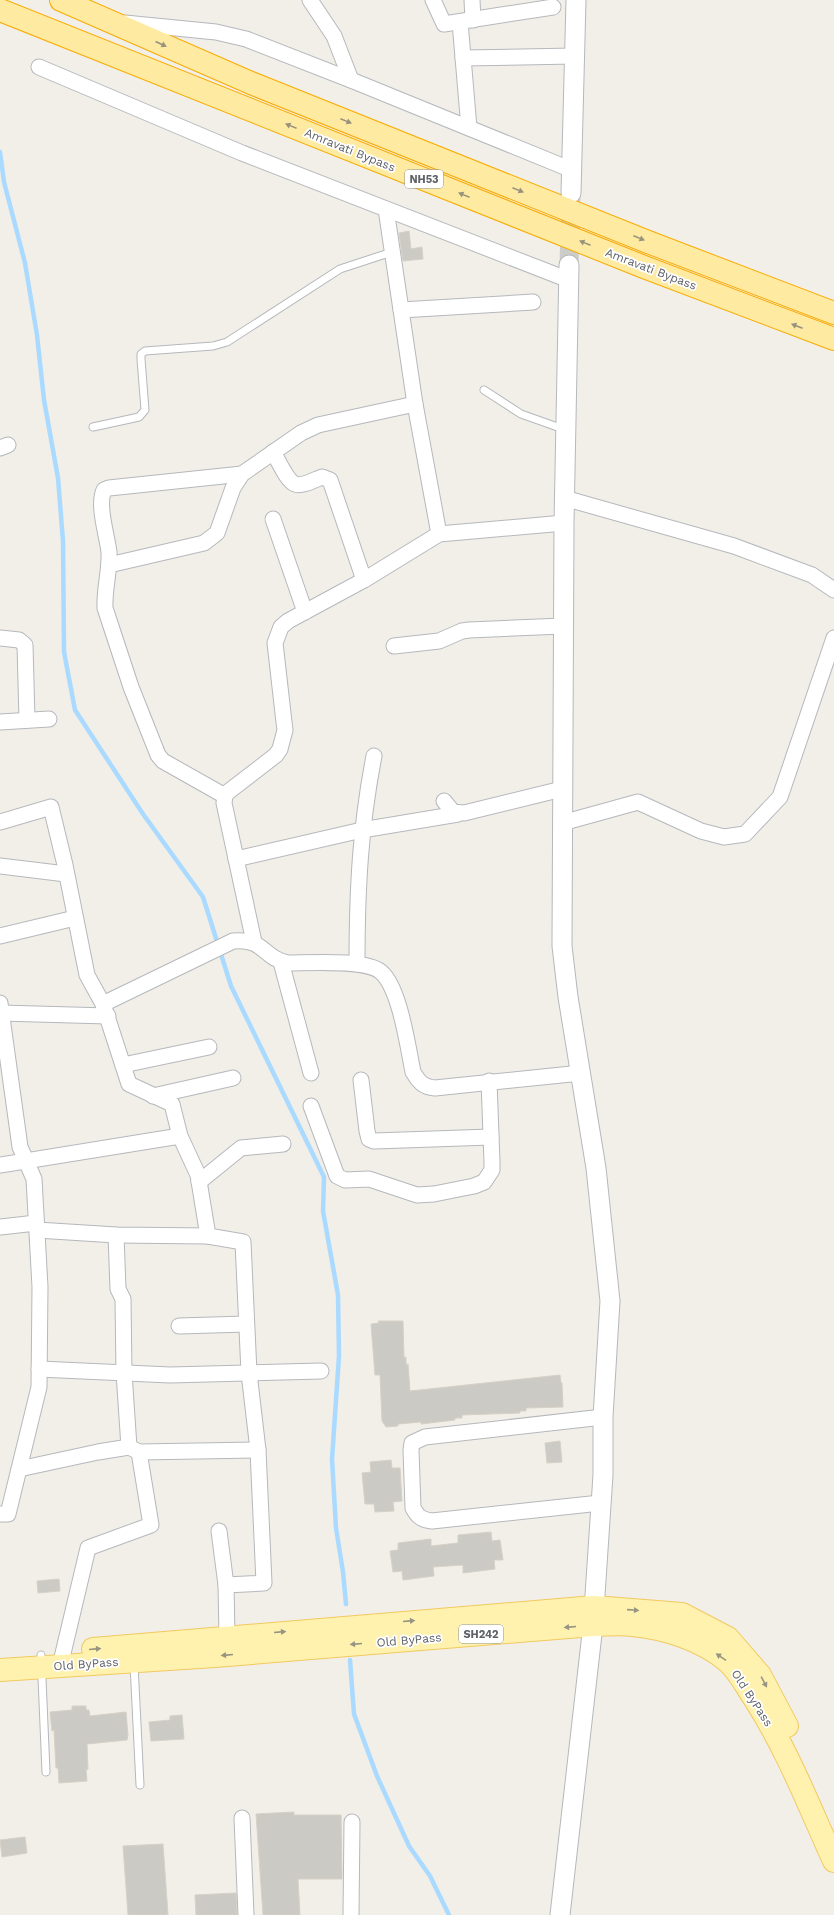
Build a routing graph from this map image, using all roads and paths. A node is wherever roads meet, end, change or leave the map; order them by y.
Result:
1 (61, 0) edge
2 (310, 0) edge
3 (433, 0) edge
4 (472, 0) edge
5 (576, 0) edge
6 (550, 4) edge
7 (7, 14) edge
8 (467, 21) junction
9 (110, 22) junction
10 (575, 23) junction
11 (574, 56) junction
12 (463, 58) junction
13 (40, 67) dead end
14 (351, 80) junction
15 (469, 128) junction
16 (572, 170) junction
17 (571, 193) tunnel mouth
18 (386, 209) junction
19 (392, 252) junction
20 (569, 272) joint
21 (533, 302) dead end
22 (401, 310) junction
23 (834, 313) edge
24 (834, 339) edge
25 (484, 390) dead end
26 (415, 404) junction
27 (93, 427) dead end
28 (566, 430) junction
29 (273, 452) junction
30 (242, 474) junction
31 (564, 498) junction
32 (273, 519) dead end
33 (564, 523) junction
34 (439, 534) junction
35 (109, 565) junction
36 (364, 580) junction
37 (834, 590) edge
38 (305, 612) junction
39 (563, 626) junction
40 (0, 638) edge
41 (834, 638) edge
42 (394, 646) dead end
43 (49, 719) dead end
44 (27, 720) junction
45 (0, 722) edge
46 (374, 756) dead end
47 (562, 789) junction
48 (225, 796) junction
49 (444, 801) dead end
50 (458, 814) junction
51 (0, 822) edge
52 (562, 823) junction
53 (362, 830) junction
54 (236, 859) junction
55 (0, 866) edge
56 (66, 874) junction
57 (75, 918) junction
58 (0, 936) edge
59 (254, 942) junction
60 (281, 962) junction
61 (357, 964) junction
62 (1, 1010) edge
63 (106, 1010) junction
64 (210, 1047) dead end
65 (123, 1065) junction
66 (311, 1073) dead end
67 (581, 1073) junction
68 (233, 1078) dead end
69 (5, 1079) edge
70 (361, 1080) dead end
71 (488, 1081) junction
72 (153, 1096) junction
73 (311, 1106) dead end
74 (180, 1136) junction
75 (491, 1136) junction
76 (283, 1144) dead end
77 (26, 1160) junction
78 (0, 1165) edge
79 (200, 1182) junction
80 (36, 1226) junction
81 (0, 1227) edge
82 (116, 1235) junction
83 (208, 1236) junction
84 (246, 1324) junction
85 (179, 1326) dead end
86 (39, 1369) junction
87 (322, 1371) dead end
88 (124, 1373) junction
89 (249, 1373) junction
90 (603, 1417) junction
91 (134, 1450) junction
92 (258, 1450) junction
93 (19, 1469) junction
94 (600, 1503) junction
95 (0, 1514) edge
96 (219, 1531) dead end
97 (226, 1585) junction
98 (593, 1616) junction
99 (228, 1637) junction
100 (0, 1657) edge
101 (52, 1660) junction
102 (134, 1661) junction
103 (0, 1670) edge
104 (46, 1772) dead end
105 (140, 1785) dead end
106 (242, 1818) dead end
107 (352, 1822) dead end
108 (834, 1829) edge
109 (834, 1861) edge
110 (246, 1915) edge
111 (351, 1915) edge
112 (560, 1915) edge

1 - 9 highway, Amravati Bypass / NH53
2 - 14 street
3 - 8 street
4 - 8 street
5 - 10 street
6 - 8 street
6 - 10 street
24 -> 7 highway, Amravati Bypass / NH53
8 - 12 street
9 - 14 street
9 -> 23 highway, Amravati Bypass / NH53
10 - 11 street
11 - 12 street
11 - 16 street
12 - 15 street
13 - 18 street
14 - 15 street
15 - 16 street
16 - 17 street
18 - 19 street
18 - 20 street
19 - 22 street
19 - 27 lane
20 - 28 street
21 - 22 street
22 - 26 street
25 - 28 lane
26 - 29 street
26 - 34 street
28 - 31 street
29 - 30 street
29 - 36 street
30 - 35 street
30 - 35 street
31 - 33 street
31 - 37 street
32 - 38 street
33 - 34 street
33 - 39 street
34 - 36 street
35 - 48 street
36 - 38 street
38 - 48 street
39 - 42 street
39 - 47 street
40 - 44 street
41 - 52 street
43 - 44 street
44 - 45 street
46 - 53 street
47 - 50 street
47 - 52 street
48 - 54 street
49 - 50 street
50 - 53 street
51 - 56 street
52 - 67 street
53 - 54 street
53 - 61 street
54 - 59 street
55 - 56 street
56 - 57 street
57 - 58 street
57 - 63 street
59 - 60 street
59 - 63 street
60 - 61 street
60 - 66 street
61 - 71 street
62 - 63 street
62 - 69 street
63 - 65 street
64 - 65 street
65 - 72 street
67 - 71 street
67 - 90 street
68 - 72 street
69 - 77 street
70 - 75 street
71 - 75 street
72 - 74 street
73 - 75 street
74 - 77 street
74 - 79 street
76 - 79 street
77 - 78 street
77 - 80 street
79 - 83 street
80 - 81 street
80 - 82 street
80 - 86 street
82 - 83 street
82 - 88 street
83 - 84 street
84 - 85 street
84 - 89 street
86 - 88 street
86 - 93 street
87 - 89 street
88 - 89 street
88 - 91 street
89 - 92 street
90 - 94 street
90 - 94 street
91 - 92 street
91 - 93 street
91 - 101 street
92 - 97 street
93 - 95 street
94 - 98 street
96 - 97 street
97 - 99 street
99 -> 98 main road
98 -> 102 main road, Old ByPass / SH242
98 -> 108 main road, Old ByPass / SH242
109 -> 98 main road, Old ByPass / SH242
98 - 112 street
101 -> 99 main road
100 - 101 main road
101 - 102 main road, Old ByPass / SH242
101 - 103 main road, Old ByPass / SH242
101 - 104 lane
102 - 105 lane
106 - 110 street
107 - 111 street

